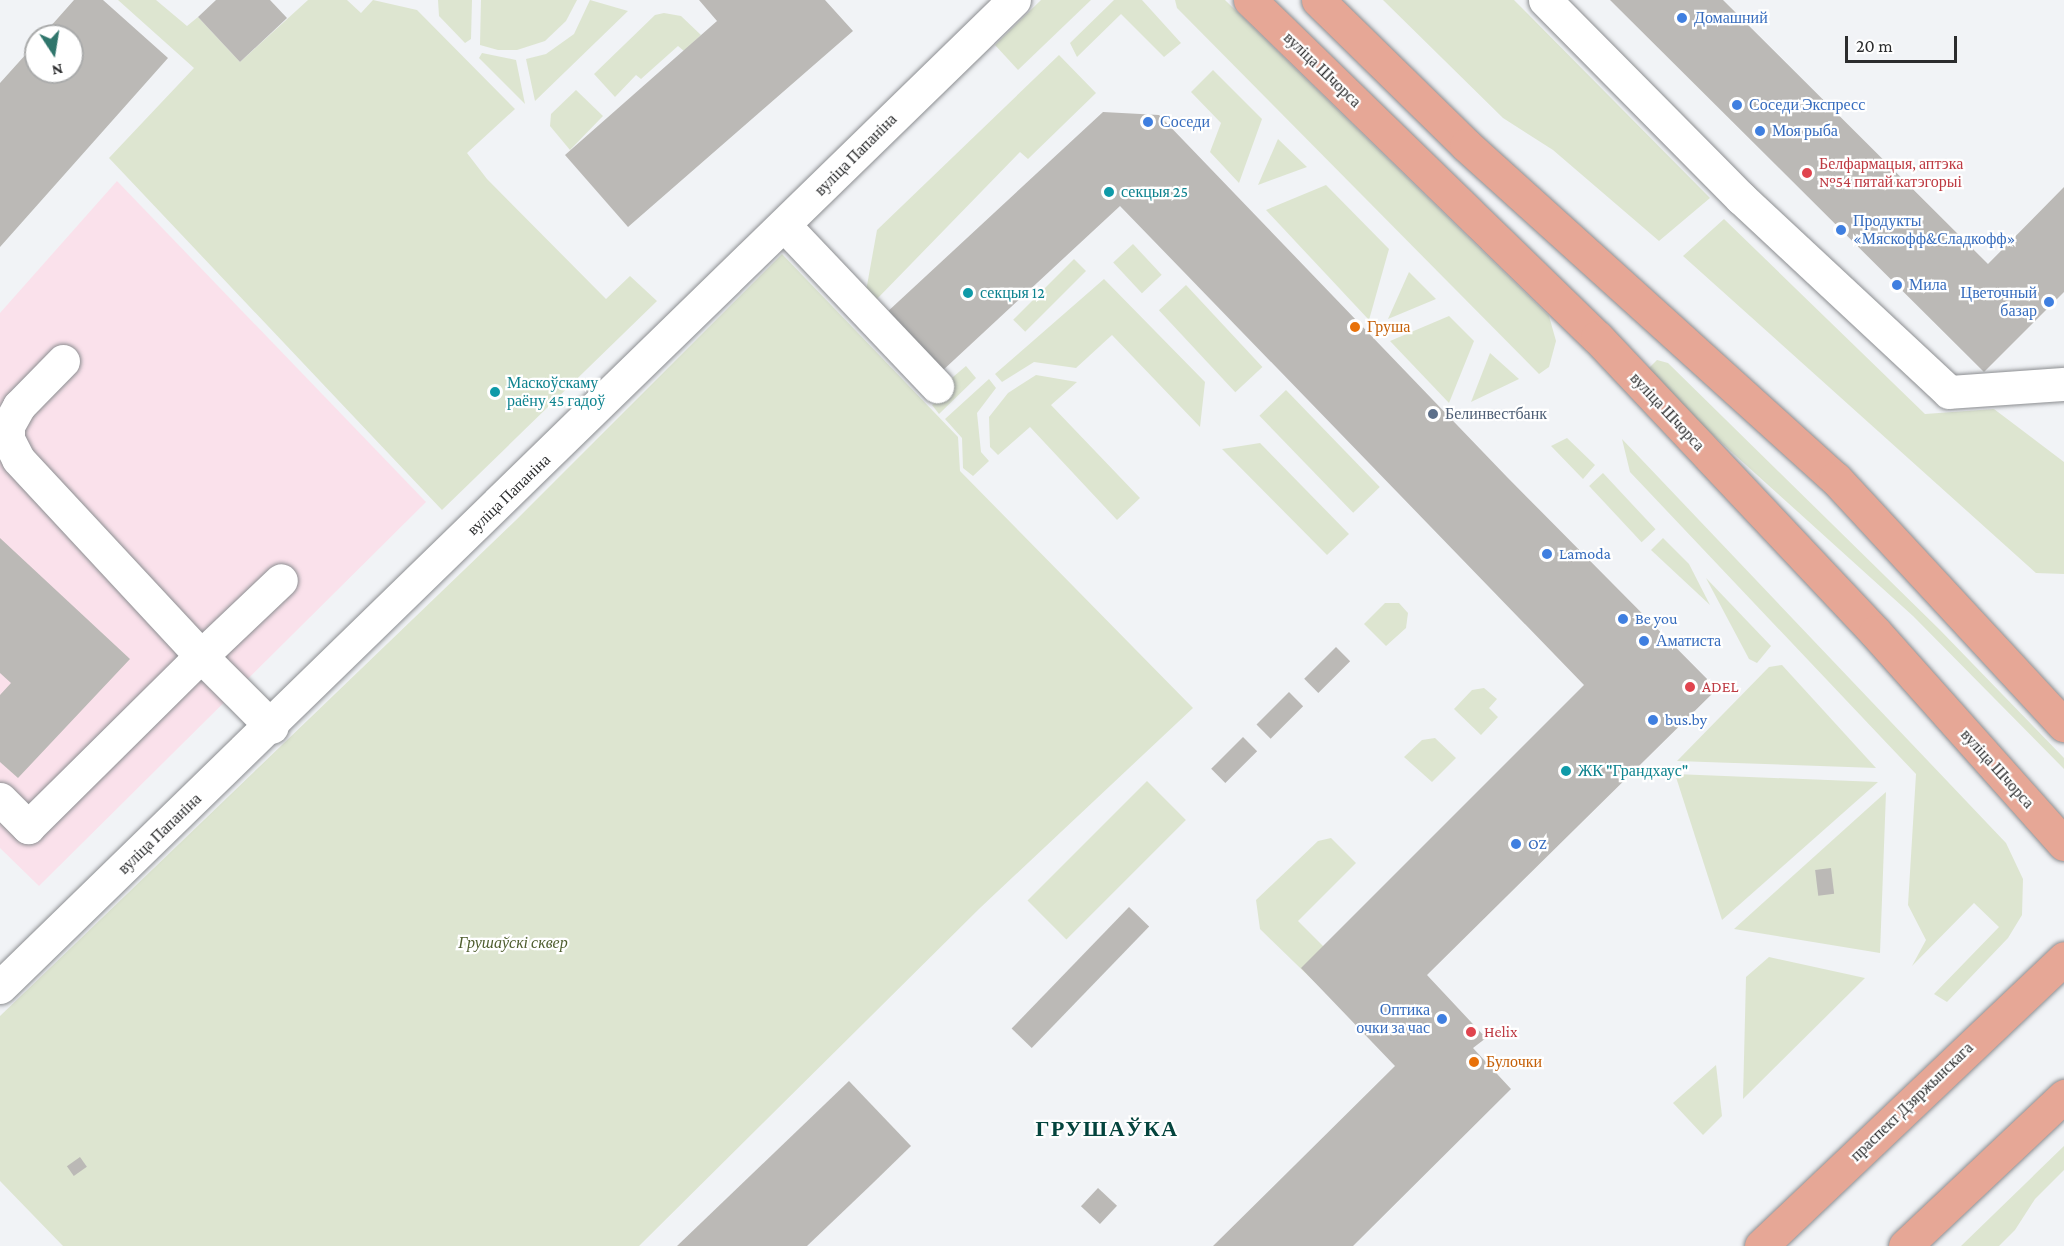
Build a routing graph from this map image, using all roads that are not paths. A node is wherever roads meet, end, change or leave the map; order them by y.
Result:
1 (1014, 0) edge
2 (1250, 0) edge
3 (1318, 0) edge
4 (1545, 0) edge
5 (785, 226) junction
6 (63, 361) dead end
7 (2064, 384) edge
8 (937, 386) dead end
9 (4, 444) edge
10 (281, 580) dead end
11 (201, 656) junction
12 (2064, 725) edge
13 (272, 727) junction
14 (0, 799) edge
15 (2064, 844) edge
16 (2064, 958) edge
17 (0, 987) edge
18 (2064, 1096) edge
19 (1761, 1246) edge
20 (1905, 1246) edge

1 - 5 street, вуліца Папаніна
2 - 15 main road, вуліца Шчорса
3 - 12 main road
4 - 7 street
5 - 8 street
5 - 13 street, вуліца Папаніна
6 - 9 street
9 - 11 street
10 - 11 street
11 - 13 street
11 - 14 street
13 - 17 street, вуліца Папаніна
16 - 19 main road, праспект Дзяржынскага
18 - 20 main road

